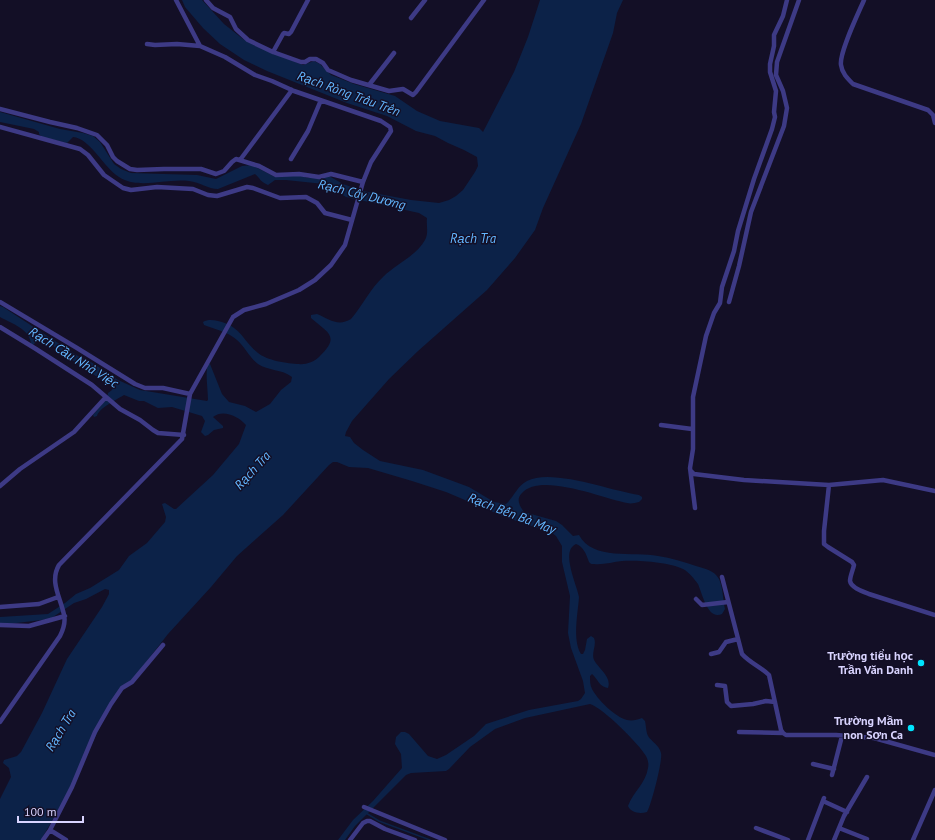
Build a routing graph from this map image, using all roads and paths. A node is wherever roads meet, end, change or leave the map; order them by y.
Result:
1 (176, 0) edge
2 (206, 0) edge
3 (308, 0) edge
4 (425, 0) edge
5 (484, 0) edge
6 (787, 0) edge
7 (799, 0) edge
8 (864, 0) edge
9 (411, 18) dead end
10 (147, 44) dead end
11 (200, 46) junction
12 (273, 52) junction
13 (394, 53) dead end
14 (369, 86) junction
15 (292, 90) junction
16 (321, 100) junction
17 (0, 109) edge
18 (935, 123) edge
19 (0, 128) edge
20 (291, 159) dead end
21 (240, 160) junction
22 (362, 184) junction
23 (352, 220) junction
24 (0, 302) edge
25 (729, 302) dead end
26 (0, 328) edge
27 (190, 395) junction
28 (106, 397) junction
29 (661, 425) dead end
30 (692, 429) junction
31 (184, 435) junction
32 (691, 471) junction
33 (828, 484) junction
34 (0, 486) edge
35 (935, 491) edge
36 (695, 508) dead end
37 (722, 577) dead end
38 (59, 599) junction
39 (696, 599) dead end
40 (727, 602) junction
41 (0, 607) edge
42 (64, 614) junction
43 (935, 615) edge
44 (0, 625) edge
45 (738, 639) junction
46 (163, 645) dead end
47 (711, 654) dead end
48 (717, 685) dead end
49 (775, 702) junction
50 (0, 722) edge
51 (740, 732) dead end
52 (783, 733) junction
53 (842, 736) junction
54 (935, 755) edge
55 (812, 764) dead end
56 (834, 769) junction
57 (832, 775) dead end
58 (867, 777) dead end
59 (935, 790) edge
60 (365, 807) dead end
61 (847, 812) junction
62 (756, 828) dead end
63 (839, 828) junction
64 (50, 830) junction
65 (43, 840) edge
66 (66, 840) edge
67 (350, 840) edge
68 (415, 840) edge
69 (445, 840) edge
70 (788, 840) edge
71 (808, 840) edge
72 (834, 840) edge
73 (867, 840) edge
74 (913, 840) edge

1 - 11 street
2 - 12 street
3 - 12 street
4 - 9 street
5 - 14 street
6 - 30 street
7 - 25 street
8 - 18 street
10 - 11 street
11 - 15 street
12 - 14 street
13 - 14 street
15 - 16 street
15 - 21 street
16 - 20 street
16 - 22 street
17 - 21 street
19 - 23 street
21 - 22 street
22 - 23 street
23 - 27 street
24 - 27 street
26 - 28 street
27 - 31 street
28 - 31 street
28 - 34 street
29 - 30 street
30 - 32 street
31 - 38 street
32 - 33 street
32 - 36 street
33 - 35 street
33 - 43 street
37 - 40 street
38 - 41 street
38 - 42 street
39 - 40 street
40 - 45 street
42 - 44 street
42 - 50 street
45 - 47 street
45 - 49 street
46 - 64 street
48 - 49 street
49 - 52 street
51 - 52 street
52 - 53 street
53 - 54 street
53 - 56 street
55 - 56 street
56 - 57 street
58 - 61 street
59 - 74 street
60 - 69 street
61 - 63 street
61 - 71 street
62 - 70 street
63 - 72 street
63 - 73 street
64 - 65 street
64 - 66 street
67 - 68 street

